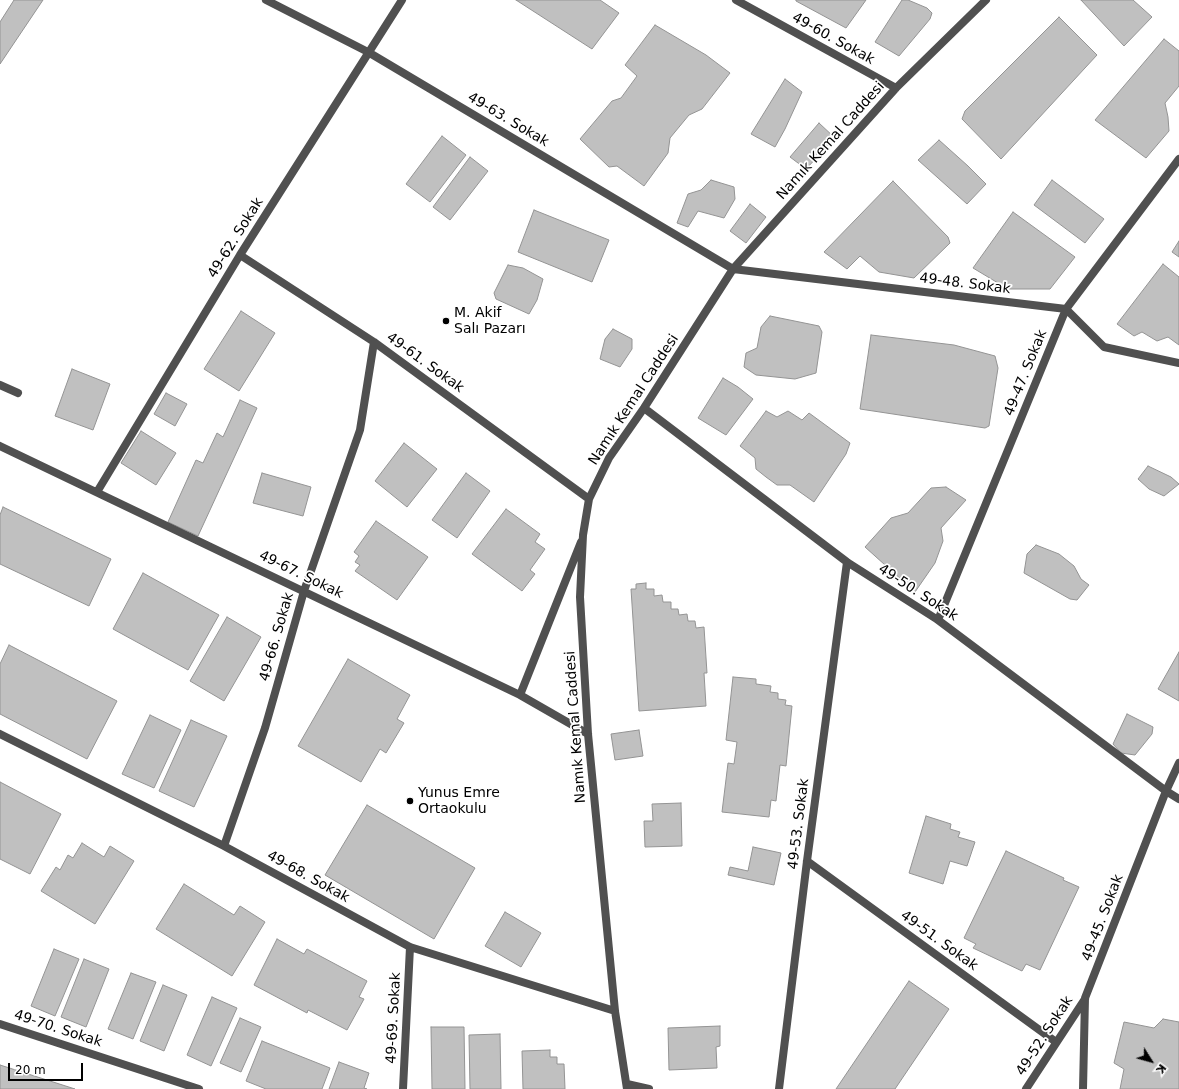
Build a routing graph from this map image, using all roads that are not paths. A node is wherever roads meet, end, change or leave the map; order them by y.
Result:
1 (266, 0) edge
2 (402, 0) edge
3 (986, 0) edge
4 (741, 1) edge
5 (368, 52) junction
6 (896, 88) junction
7 (1179, 159) edge
8 (240, 255) junction
9 (733, 269) junction
10 (1066, 310) junction
11 (374, 342) junction
12 (1179, 363) edge
13 (0, 385) edge
14 (18, 392) dead end
15 (644, 408) junction
16 (0, 446) edge
17 (97, 492) junction
18 (589, 499) junction
19 (583, 535) junction
20 (847, 562) junction
21 (304, 591) junction
22 (938, 620) junction
23 (520, 695) junction
24 (0, 734) edge
25 (588, 734) junction
26 (1179, 763) edge
27 (1166, 791) junction
28 (1179, 799) edge
29 (224, 846) junction
30 (807, 861) junction
31 (410, 947) junction
32 (1085, 998) junction
33 (615, 1011) junction
34 (0, 1024) edge
35 (1056, 1042) junction
36 (627, 1086) edge
37 (199, 1089) edge
38 (403, 1089) edge
39 (649, 1089) edge
40 (779, 1089) edge
41 (1026, 1089) edge
42 (1084, 1089) edge

1 - 5 street, 49-63. Sokak
2 - 5 street, 49-62. Sokak
3 - 6 street, Namık Kemal Caddesi
4 - 6 street, 49-60. Sokak
5 - 8 street, 49-62. Sokak
5 - 9 street, 49-63. Sokak
6 - 9 street, Namık Kemal Caddesi
7 - 10 street, 49-47. Sokak
8 - 11 street, 49-61. Sokak
8 - 17 street, 49-62. Sokak
9 - 10 street, 49-48. Sokak
9 - 15 street, Namık Kemal Caddesi
10 - 12 street
10 - 22 street, 49-47. Sokak
11 - 18 street, 49-61. Sokak
11 - 21 street, 49-66. Sokak
13 - 14 street
15 - 18 street, Namık Kemal Caddesi
15 - 20 street, 49-50. Sokak
16 - 17 street, 49-67. Sokak
17 - 21 street, 49-67. Sokak
18 - 19 street, Namık Kemal Caddesi
19 - 23 street
19 - 25 street, Namık Kemal Caddesi
20 - 22 street, 49-50. Sokak
20 - 30 street, 49-53. Sokak
21 - 23 street, 49-67. Sokak
21 - 29 street, 49-66. Sokak
22 - 27 street, 49-50. Sokak
23 - 25 street, 49-67. Sokak
24 - 29 street, 49-68. Sokak
25 - 33 street, Namık Kemal Caddesi
26 - 27 street, 49-45. Sokak
27 - 28 street, 49-50. Sokak
27 - 32 street, 49-45. Sokak
29 - 31 street, 49-68. Sokak
30 - 35 street, 49-51. Sokak
30 - 40 street, 49-53. Sokak
31 - 33 street, 49-68. Sokak
31 - 38 street, 49-69. Sokak
32 - 35 street, 49-52. Sokak
32 - 42 street, 49-45. Sokak
33 - 36 street, Namık Kemal Caddesi
34 - 37 street, 49-70. Sokak
35 - 41 street, 49-52. Sokak
36 - 39 street

